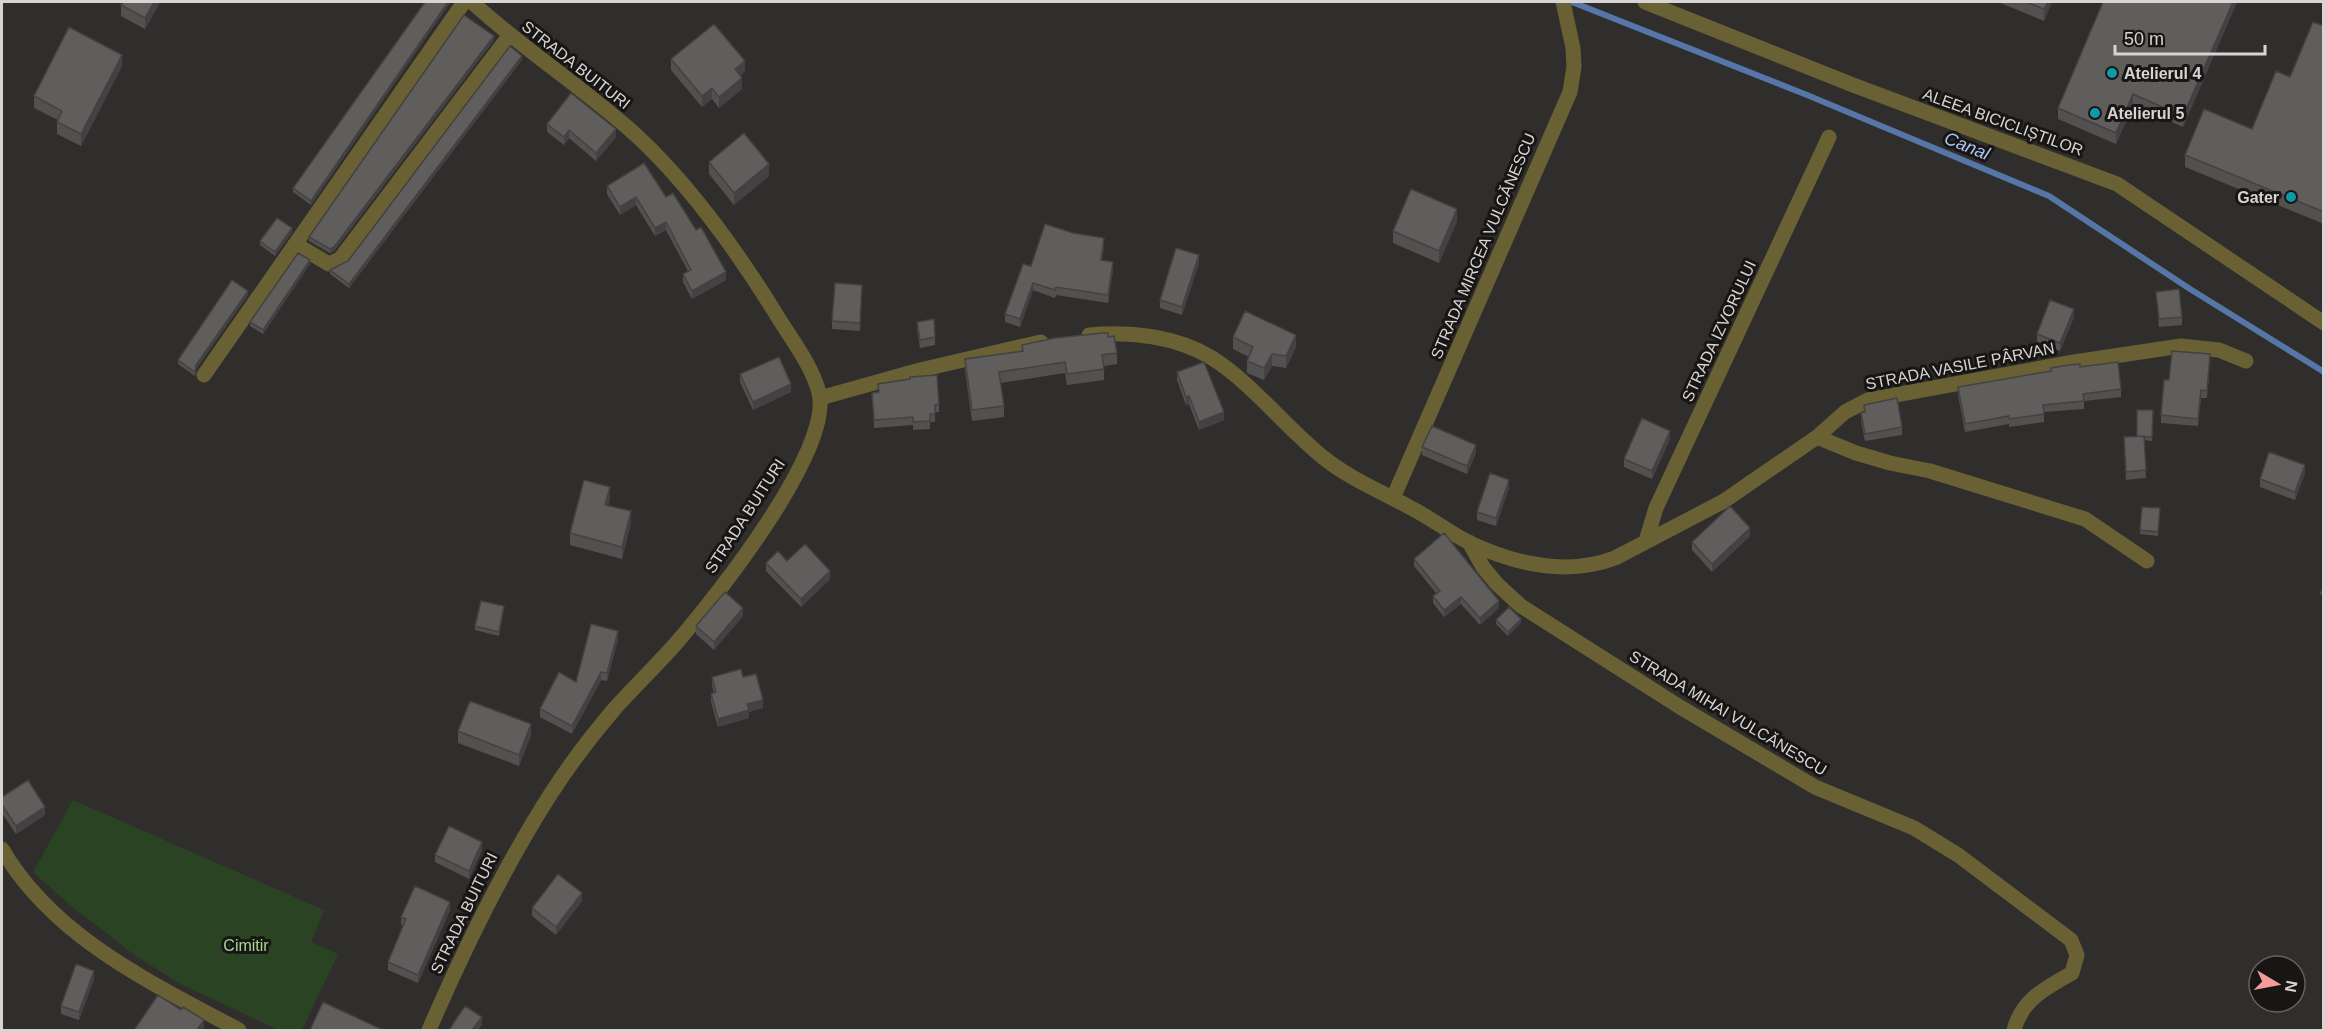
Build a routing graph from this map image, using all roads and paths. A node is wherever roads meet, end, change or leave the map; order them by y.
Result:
1 (464, 2) edge
2 (472, 2) edge
3 (1563, 2) edge
4 (1645, 2) edge
5 (509, 36) junction
6 (1829, 137) dead end
7 (295, 244) junction
8 (2324, 323) edge
9 (2246, 361) dead end
10 (204, 375) dead end
11 (820, 398) junction
12 (1816, 437) junction
13 (1393, 498) junction
14 (1468, 542) junction
15 (1646, 542) junction
16 (2147, 561) dead end
17 (2, 849) edge
18 (239, 1030) edge
19 (429, 1030) edge
20 (2014, 1030) edge

1 - 7 street
2 - 5 street, STRADA BUITURI
3 - 13 street, STRADA MIRCEA VULCĂNESCU
4 - 8 street, ALEEA BICICLIȘTILOR
5 - 7 street
5 - 11 street, STRADA BUITURI
6 - 15 street, STRADA IZVORULUI
7 - 10 street
9 - 12 street, STRADA VASILE PÂRVAN
11 - 13 street
11 - 19 street, STRADA BUITURI
12 - 15 street, STRADA VASILE PÂRVAN
12 - 16 street
13 - 14 street
14 - 15 street
14 - 20 street, STRADA MIHAI VULCĂNESCU
17 - 18 street

